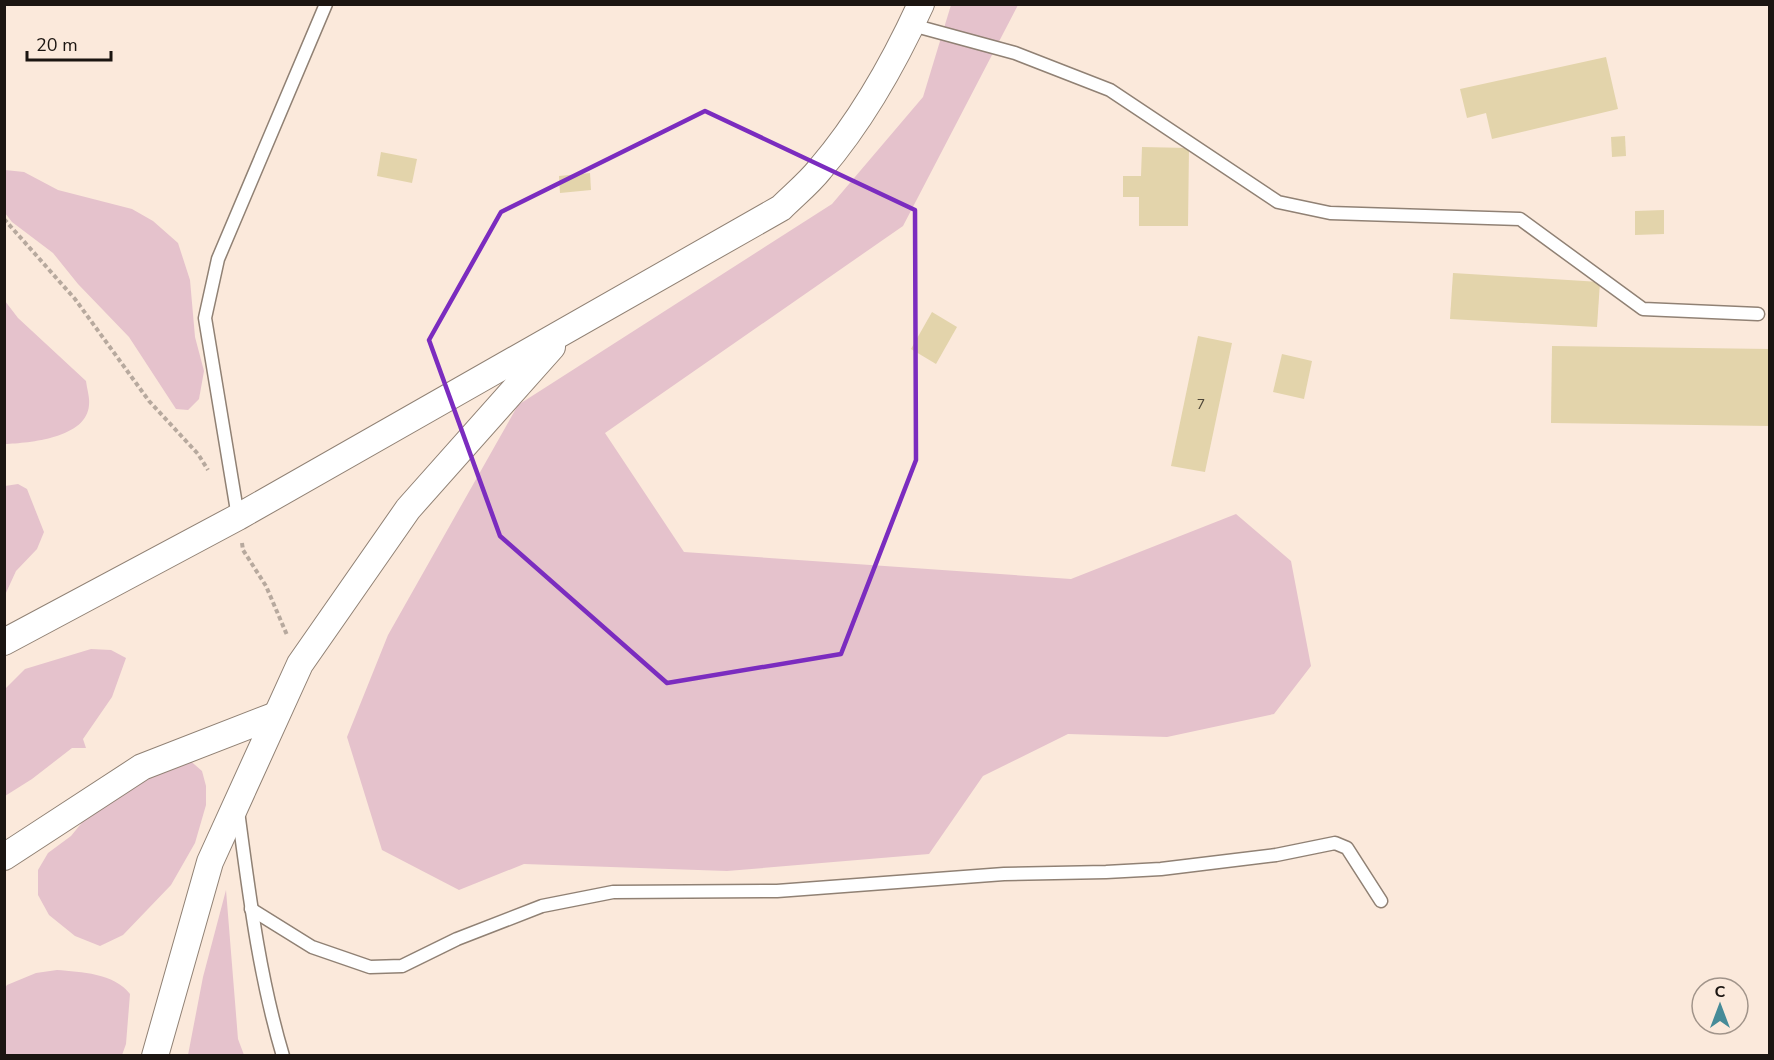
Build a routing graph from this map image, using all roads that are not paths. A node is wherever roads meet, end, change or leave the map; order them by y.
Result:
1 (326, 4) edge
2 (916, 15) edge
3 (1758, 314) dead end
4 (566, 331) junction
5 (238, 517) junction
6 (4, 642) edge
7 (276, 715) junction
8 (237, 801) junction
9 (4, 857) edge
10 (1381, 901) dead end
11 (251, 909) junction
12 (155, 1056) edge
13 (283, 1056) edge

1 - 5 lane
2 - 3 lane
2 - 4 street
4 - 5 street
4 - 7 street
5 - 6 street
7 - 8 street
7 - 9 street
8 - 11 lane
8 - 12 street
10 - 11 lane
11 - 13 lane

